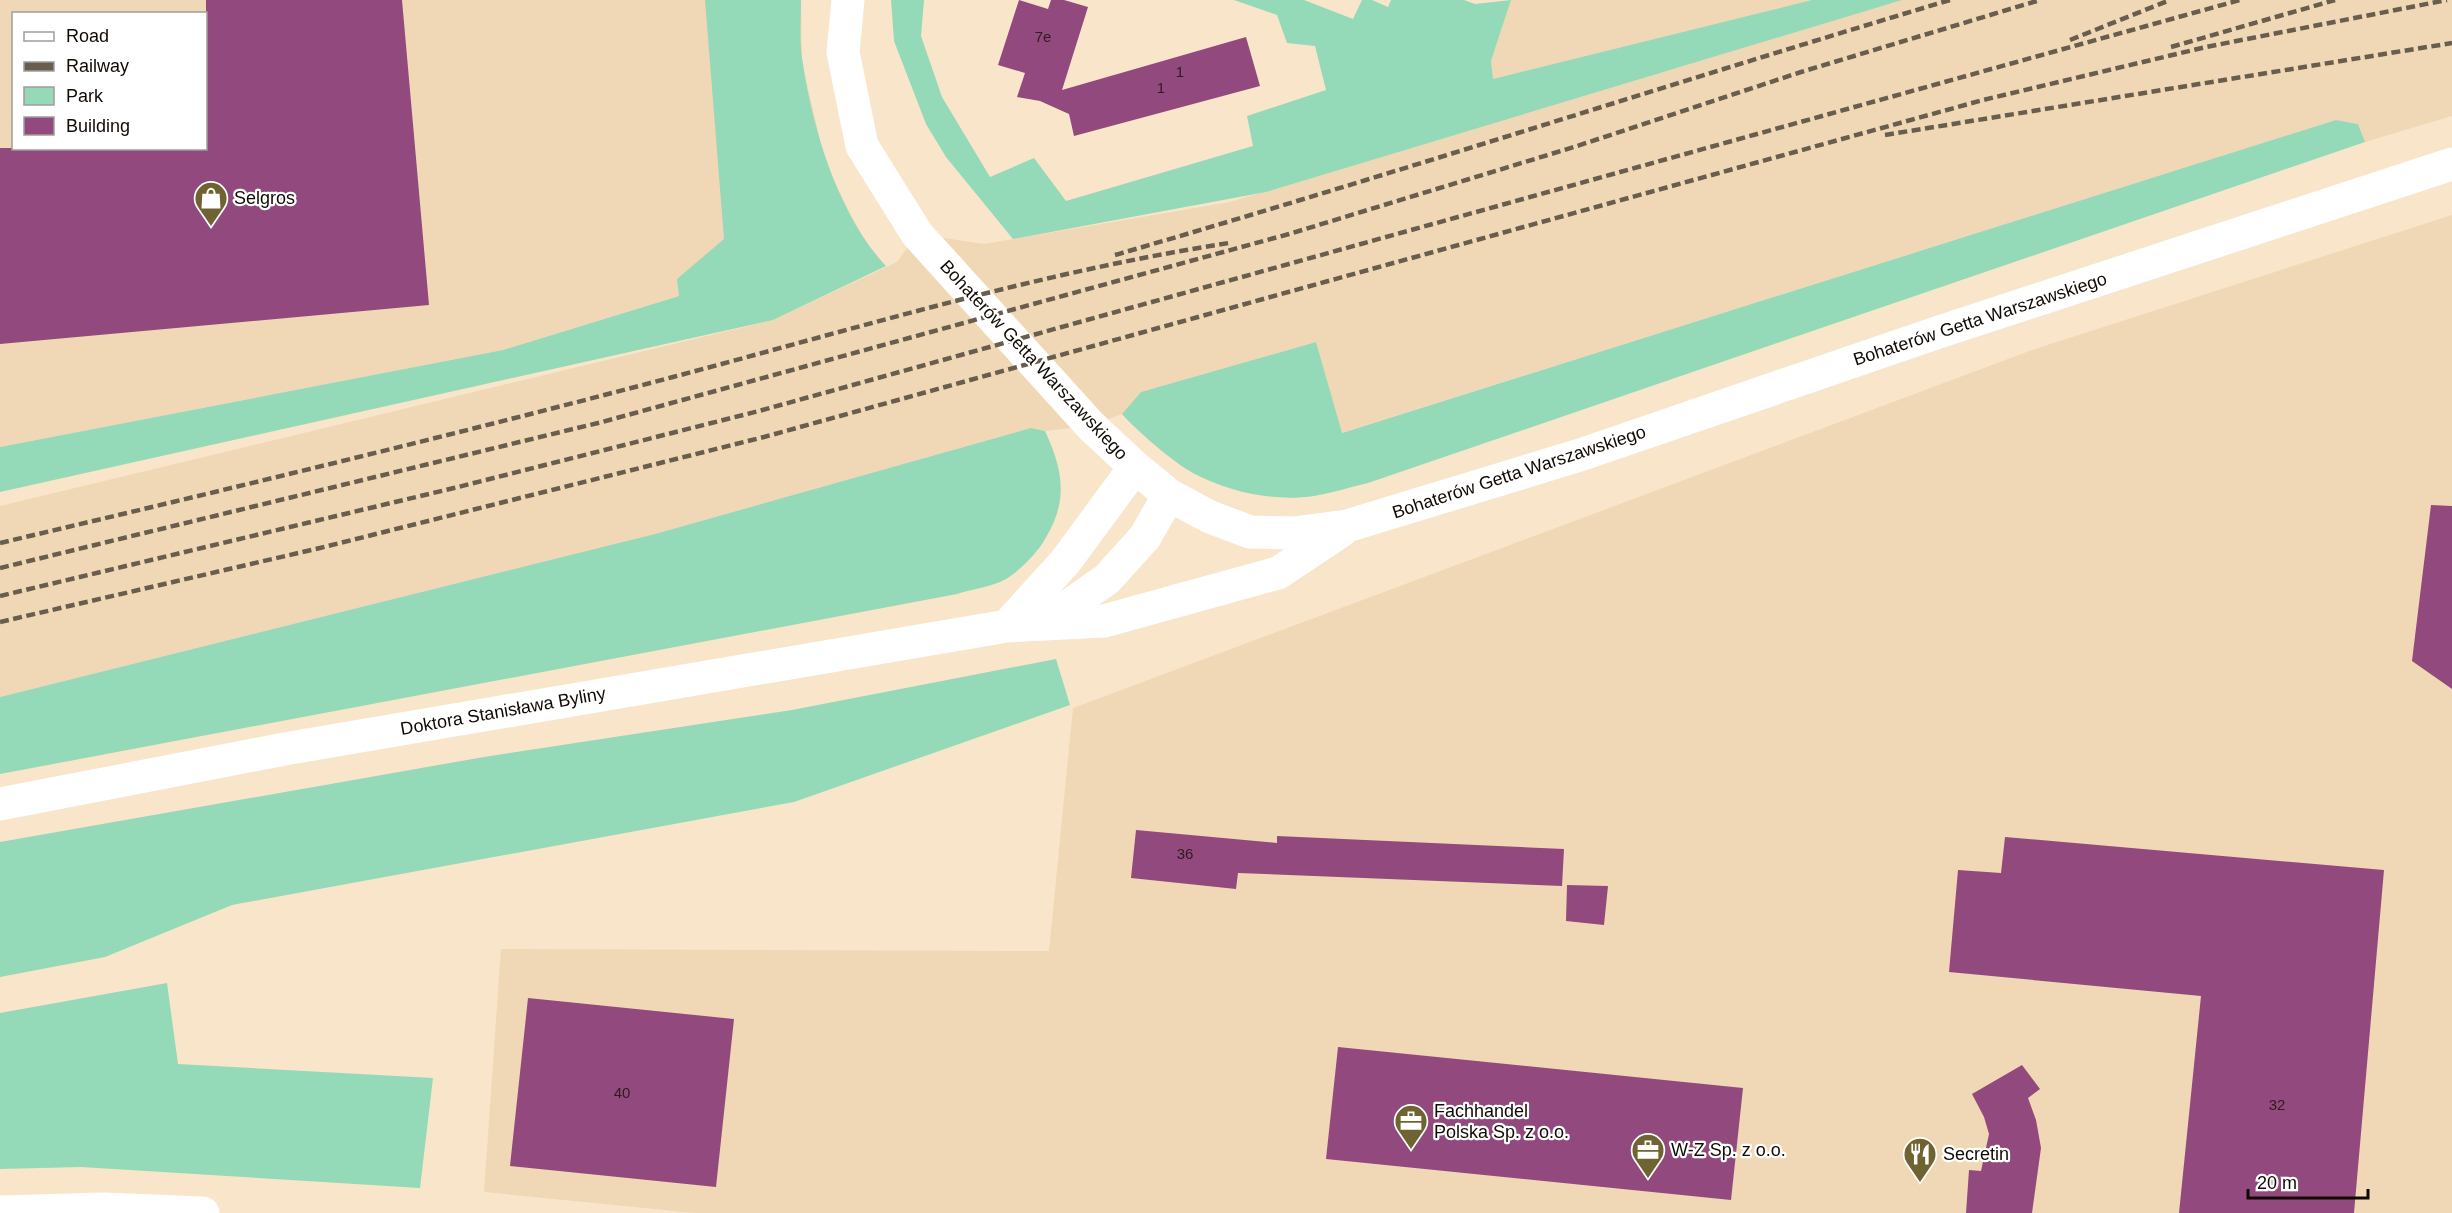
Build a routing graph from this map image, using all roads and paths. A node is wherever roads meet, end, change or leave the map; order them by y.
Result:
1 (848, 0) edge
2 (2452, 164) edge
3 (1135, 467) junction
4 (1168, 495) junction
5 (1347, 526) junction
6 (1043, 624) junction
7 (1007, 626) junction
8 (0, 804) edge
9 (0, 1212) edge
10 (203, 1213) edge

1 - 3 main road, Bohaterów Getta Warszawskiego
2 - 5 main road, Bohaterów Getta Warszawskiego
3 - 4 main road, Bohaterów Getta Warszawskiego
3 - 7 main road
4 - 5 main road, Bohaterów Getta Warszawskiego
4 - 6 main road
5 - 6 main road, Doktora Stanisława Byliny
6 - 7 main road, Doktora Stanisława Byliny
7 - 8 main road, Doktora Stanisława Byliny
9 - 10 main road

